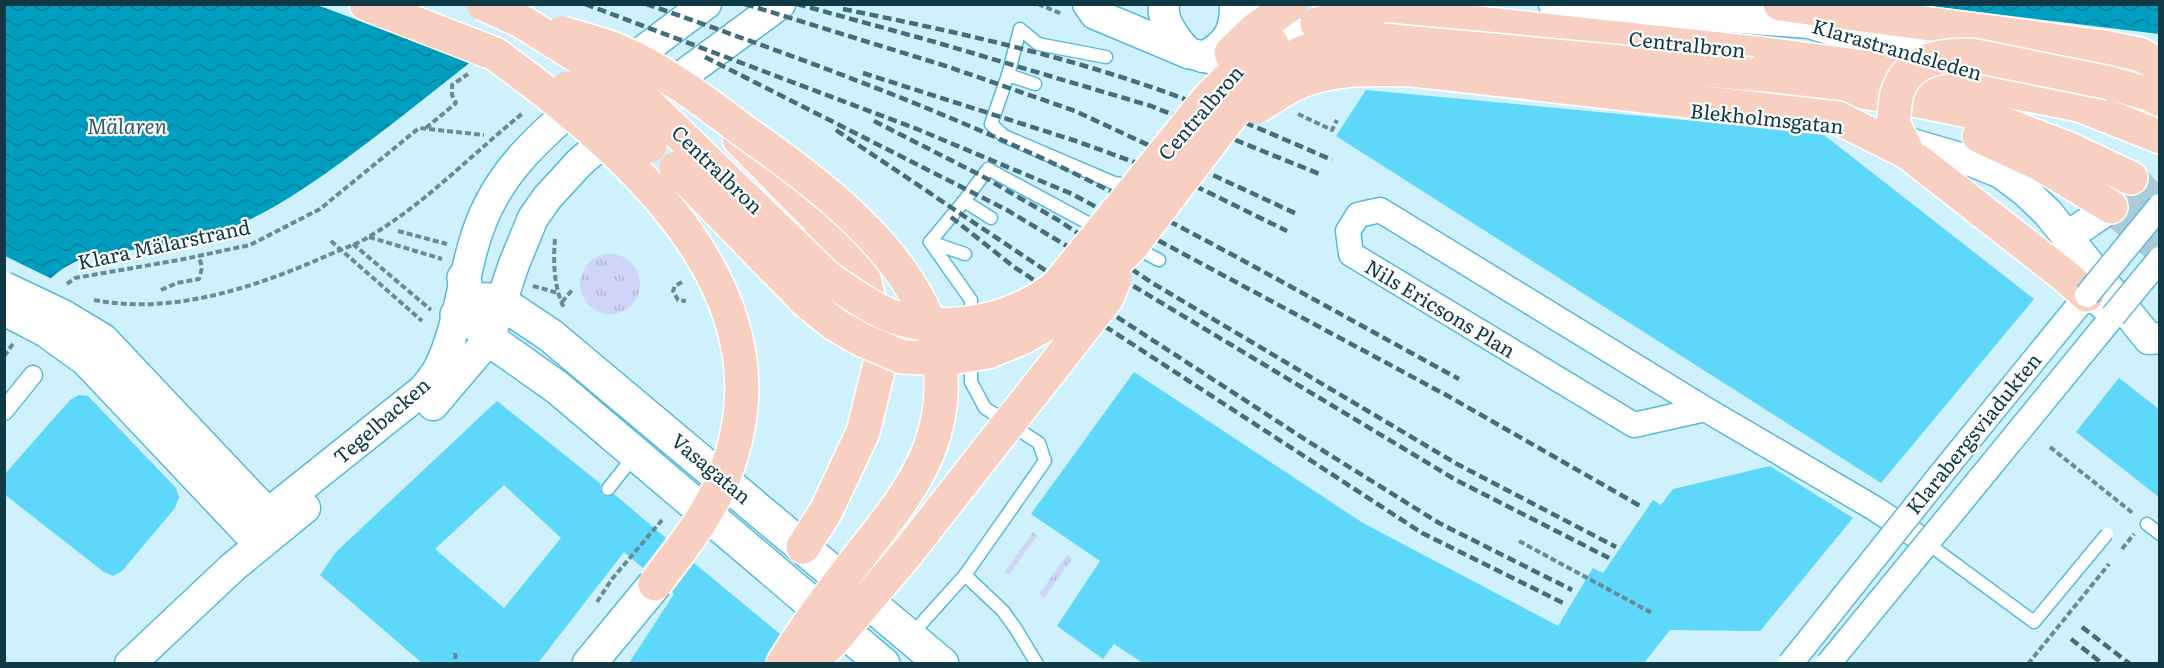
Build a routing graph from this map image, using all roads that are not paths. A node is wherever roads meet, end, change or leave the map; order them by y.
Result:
1 (366, 4) edge
2 (483, 4) edge
3 (706, 4) edge
4 (780, 4) edge
5 (1065, 4) edge
6 (1164, 4) edge
7 (1235, 4) edge
8 (1254, 4) edge
9 (1291, 4) edge
10 (1554, 4) edge
11 (1780, 4) edge
12 (1091, 9) edge
13 (522, 21) junction
14 (1196, 55) junction
15 (1106, 57) dead end
16 (483, 63) junction
17 (1758, 64) junction
18 (2160, 65) edge
19 (1008, 75) junction
20 (1382, 83) junction
21 (1035, 84) dead end
22 (2160, 100) edge
23 (701, 101) junction
24 (2079, 105) junction
25 (1215, 135) junction
26 (2160, 137) edge
27 (1908, 153) junction
28 (1160, 159) junction
29 (2132, 178) tunnel mouth
30 (1130, 185) dead end
31 (964, 201) junction
32 (2160, 206) edge
33 (2111, 207) joint
34 (991, 219) dead end
35 (2067, 237) junction
36 (930, 242) junction
37 (965, 254) dead end
38 (1144, 254) junction
39 (2160, 259) edge
40 (4, 287) edge
41 (452, 293) junction
42 (513, 293) junction
43 (2087, 295) junction
44 (4, 310) edge
45 (2113, 316) junction
46 (55, 324) junction
47 (489, 339) junction
48 (2156, 342) edge
49 (94, 350) junction
50 (33, 375) dead end
51 (1705, 409) junction
52 (4, 411) edge
53 (635, 455) junction
54 (608, 489) dead end
55 (2146, 523) road end
56 (1900, 525) junction
57 (2107, 534) dead end
58 (2160, 534) edge
59 (730, 536) junction
60 (1927, 543) junction
61 (259, 544) junction
62 (803, 547) junction
63 (965, 575) junction
64 (655, 584) joint
65 (628, 617) junction
66 (910, 636) junction
67 (852, 639) junction
68 (130, 663) edge
69 (589, 663) edge
70 (600, 663) edge
71 (783, 663) edge
72 (808, 663) edge
73 (883, 663) edge
74 (942, 663) edge
75 (1037, 663) edge
76 (1790, 663) edge
77 (1828, 663) edge

1 - 16 highway, Centralbron
2 - 13 highway, Centralbron, bridge
3 - 41 street, Tegelbacken
4 - 42 street, Tegelbacken
5 - 12 street, Blekholmsgatan
6 - 14 street
7 - 14 street
8 - 20 street, Blekholmsgatan
9 - 28 highway, bridge
10 - 24 street, Klarastrandsleden
11 - 18 highway
12 - 14 street, Blekholmsgatan
13 - 23 highway, bridge
13 - 28 highway, Centralbron, bridge
14 - 20 street, Blekholmsgatan
15 - 19 lane
16 - 38 highway, Centralbron, bridge
16 - 64 highway, bridge
17 - 24 highway, Centralbron
17 - 25 highway, Centralbron, bridge
17 - 28 highway, Centralbron, bridge
17 - 29 highway, Klarastrandsleden
17 - 33 highway
19 - 21 lane
19 - 30 lane
20 - 35 street, Blekholmsgatan
22 - 27 highway, bridge
23 - 62 highway, bridge
23 - 71 highway, bridge
24 - 26 highway, Klarastrandsleden
25 - 27 highway, bridge
25 - 38 highway, Centralbron, bridge
27 - 43 highway
31 - 34 lane
31 - 36 lane
31 - 38 lane
32 - 43 street, Klarabergsviadukten, bridge
33 - 35 street
35 - 48 street, Blekholmsgatan
36 - 37 lane
36 - 63 lane
38 - 72 highway, bridge
39 - 45 street, Klarabergsviadukten, bridge
40 - 46 street, bridge
41 - 42 main road
41 - 47 main road, Vasagatan
41 - 49 street, Tegelbacken
42 - 47 street, Tegelbacken
42 - 62 main road, Vasagatan
43 - 45 street
43 - 56 street, Klarabergsviadukten, bridge
44 - 46 street, bridge
45 - 60 street, Klarabergsviadukten, bridge
46 - 49 street
47 - 53 main road, Vasagatan
47 - 61 street, Tegelbacken
49 - 61 street
50 - 52 street
51 - 51 street, Nils Ericsons Plan, bridge
51 - 56 street, Nils Ericsons Plan, bridge
53 - 54 lane
53 - 59 main road, Vasagatan
55 - 58 lane
56 - 60 street, Nils Ericsons Plan
56 - 76 street, Klarabergsviadukten, bridge
57 - 60 lane, bridge
59 - 62 main road
59 - 67 main road, Vasagatan
60 - 77 street, Klarabergsviadukten, bridge
61 - 68 street, Tegelbacken
62 - 66 main road, Vasagatan
63 - 66 lane
63 - 75 lane
64 - 65 main road
65 - 69 main road
65 - 70 main road
66 - 67 main road
66 - 74 main road, Vasagatan
67 - 73 main road, Vasagatan

